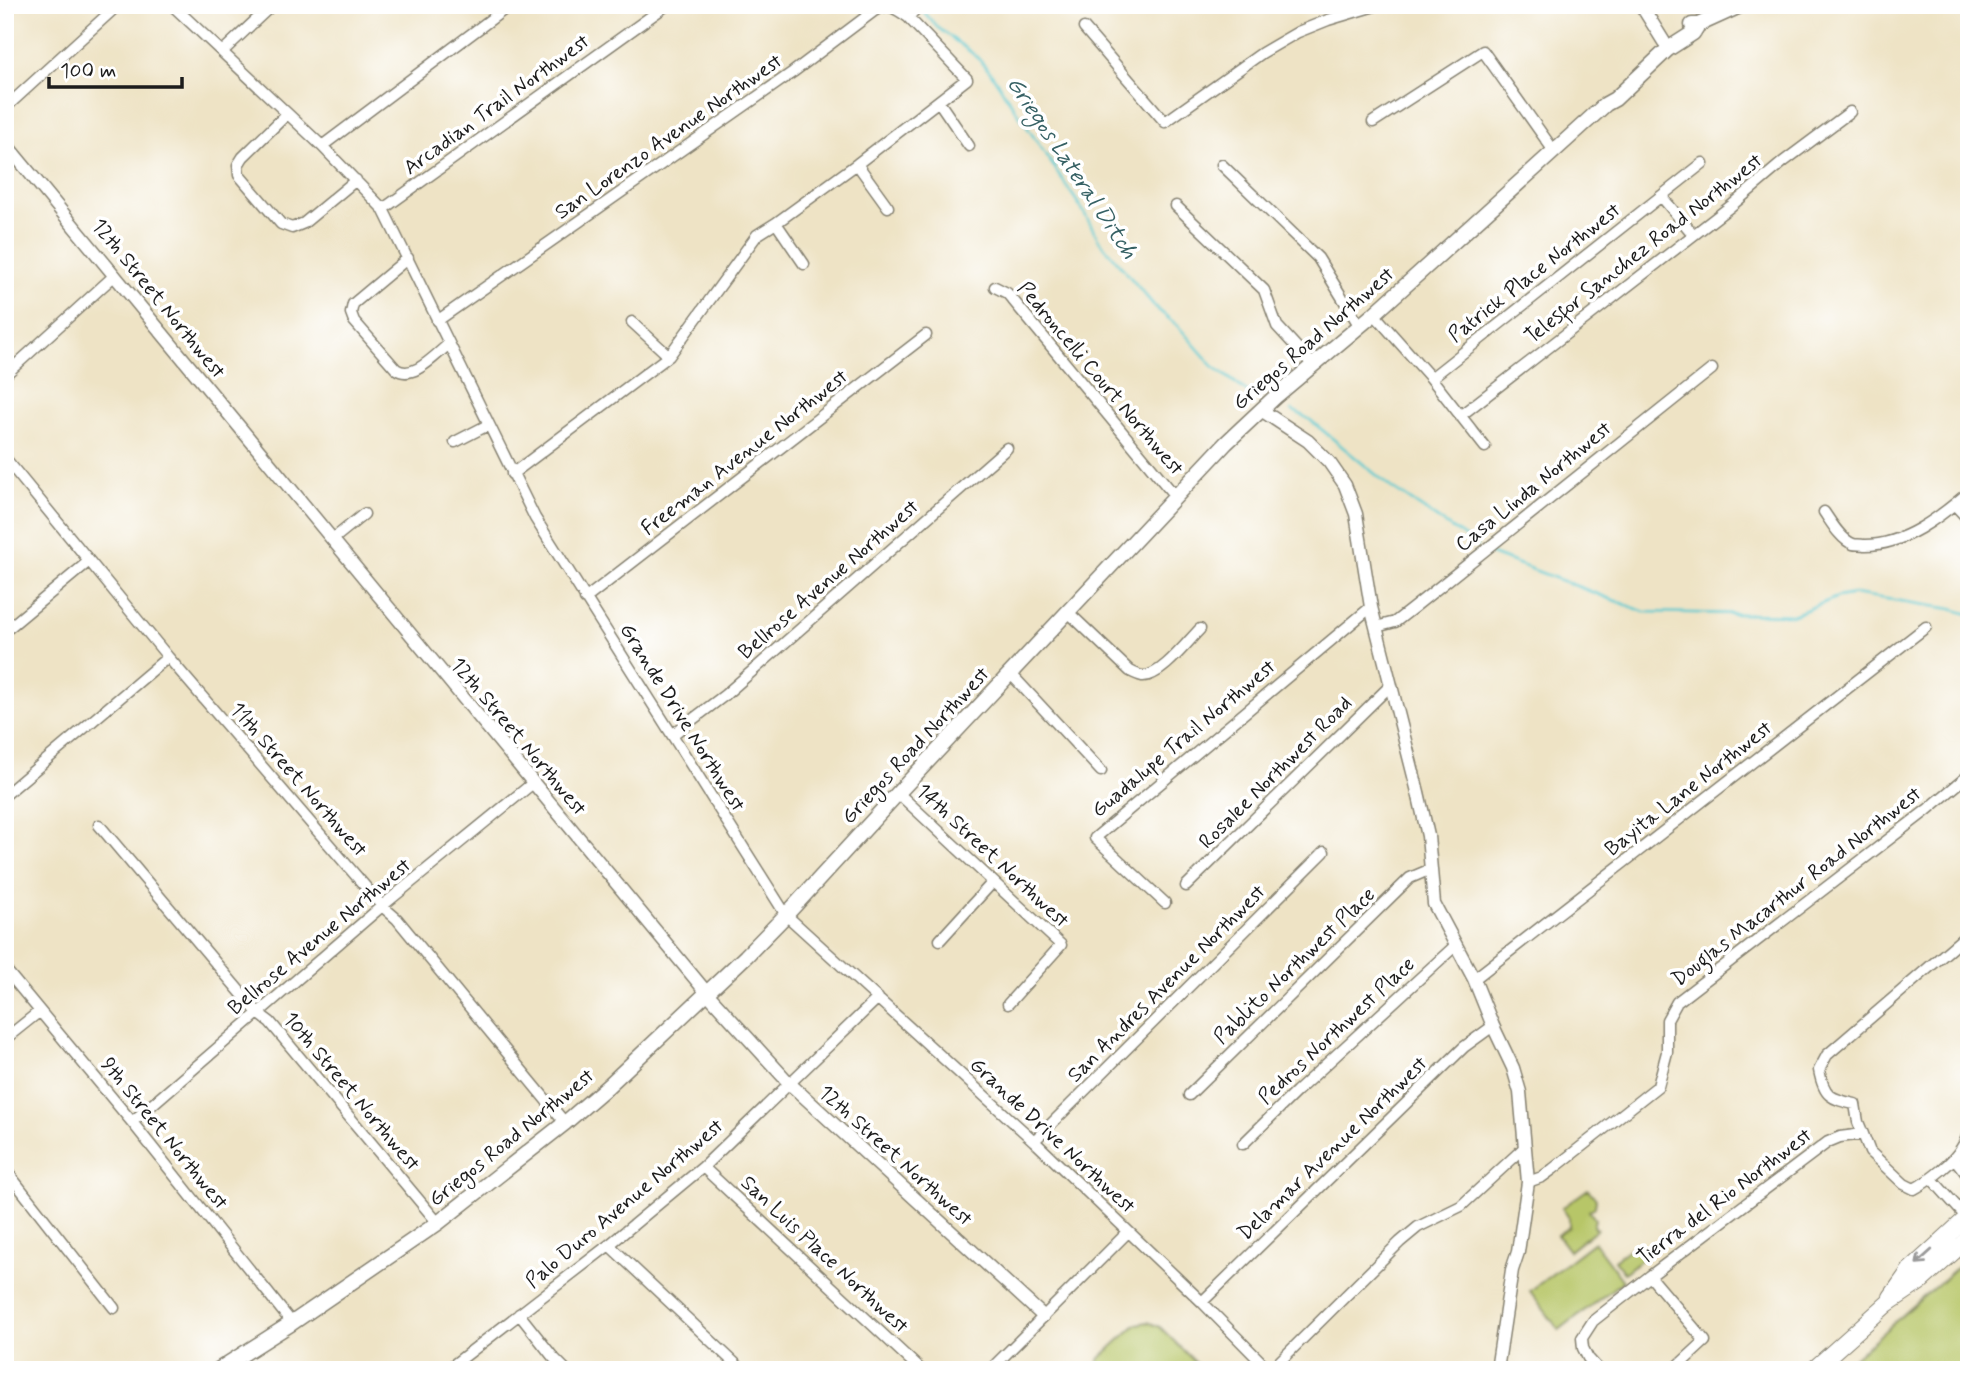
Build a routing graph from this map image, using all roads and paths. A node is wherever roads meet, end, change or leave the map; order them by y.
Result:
1 (118, 5) edge
2 (172, 5) edge
3 (272, 5) edge
4 (510, 5) edge
5 (667, 5) edge
6 (920, 5) edge
7 (1378, 5) edge
8 (1641, 5) edge
9 (1742, 5) edge
10 (908, 17) junction
11 (1084, 28) dead end
12 (1666, 45) junction
13 (222, 52) junction
14 (939, 102) junction
15 (5, 108) edge
16 (1850, 113) dead end
17 (287, 114) junction
18 (1373, 122) dead end
19 (5, 143) edge
20 (322, 146) junction
21 (969, 146) dead end
22 (1554, 151) junction
23 (1703, 163) dead end
24 (857, 164) junction
25 (1222, 165) dead end
26 (356, 180) junction
27 (1661, 196) junction
28 (1176, 206) dead end
29 (888, 207) dead end
30 (383, 209) junction
31 (776, 223) junction
32 (1693, 234) junction
33 (408, 258) junction
34 (804, 264) dead end
35 (115, 275) junction
36 (995, 287) dead end
37 (1374, 314) junction
38 (437, 321) junction
39 (632, 322) dead end
40 (1359, 326) junction
41 (926, 335) dead end
42 (449, 344) junction
43 (669, 356) junction
44 (1313, 365) junction
45 (1712, 369) dead end
46 (5, 375) edge
47 (1431, 378) junction
48 (1261, 410) junction
49 (1461, 416) junction
50 (488, 425) junction
51 (456, 442) dead end
52 (1485, 447) dead end
53 (1007, 448) dead end
54 (6, 463) edge
55 (512, 474) junction
56 (1969, 492) edge
57 (1175, 496) junction
58 (1955, 505) junction
59 (1824, 512) dead end
60 (364, 514) dead end
61 (1969, 520) edge
62 (332, 540) junction
63 (88, 562) junction
64 (585, 598) junction
65 (1371, 607) junction
66 (1068, 612) junction
67 (1376, 627) junction
68 (1926, 627) dead end
69 (1200, 629) dead end
70 (5, 631) edge
71 (168, 657) junction
72 (1010, 673) junction
73 (1391, 685) junction
74 (672, 735) junction
75 (1101, 771) dead end
76 (1969, 775) edge
77 (533, 783) junction
78 (898, 793) junction
79 (5, 795) edge
80 (99, 825) dead end
81 (1324, 852) dead end
82 (1431, 869) junction
83 (992, 883) junction
84 (1186, 886) dead end
85 (1165, 903) dead end
86 (382, 906) junction
87 (786, 915) junction
88 (1969, 933) edge
89 (940, 940) dead end
90 (1456, 945) junction
91 (5, 969) edge
92 (1474, 979) junction
93 (707, 993) junction
94 (878, 998) junction
95 (1008, 1003) dead end
96 (40, 1011) junction
97 (258, 1013) junction
98 (1493, 1026) junction
99 (5, 1039) edge
100 (789, 1083) junction
101 (1189, 1095) dead end
102 (132, 1122) junction
103 (565, 1123) junction
104 (1969, 1131) edge
105 (1863, 1133) junction
106 (1034, 1140) junction
107 (1243, 1144) dead end
108 (1525, 1147) junction
109 (1954, 1158) junction
110 (703, 1167) junction
111 (5, 1169) edge
112 (1969, 1177) edge
113 (1931, 1178) junction
114 (1528, 1182) junction
115 (1968, 1217) edge
116 (438, 1223) junction
117 (1128, 1232) junction
118 (1969, 1238) edge
119 (609, 1245) junction
120 (1650, 1276) junction
121 (1202, 1302) junction
122 (1887, 1304) junction
123 (114, 1308) dead end
124 (519, 1314) junction
125 (1043, 1317) junction
126 (292, 1323) junction
127 (226, 1368) edge
128 (447, 1370) edge
129 (566, 1370) edge
130 (742, 1370) edge
131 (920, 1370) edge
132 (990, 1370) edge
133 (1270, 1370) edge
134 (1497, 1370) edge
135 (1599, 1370) edge
136 (1683, 1370) edge
137 (1813, 1370) edge

1 - 15 street
2 - 13 street, Grande Drive Northwest
3 - 13 street
4 - 20 street
5 - 30 street, Arcadian Trail Northwest
6 - 10 street
7 - 11 street
8 - 12 street
9 - 12 main road, Griegos Road Northwest
10 - 14 street
10 - 38 street, San Lorenzo Avenue Northwest
12 - 22 main road, Griegos Road Northwest
13 - 17 street, Grande Drive Northwest
14 - 21 street
14 - 24 street
16 - 32 street, Telesfor Sanchez Road Northwest
17 - 20 street, Grande Drive Northwest
17 - 26 street
18 - 22 street
19 - 35 street, 12th Street Northwest
20 - 26 street, Grande Drive Northwest
22 - 37 main road, Griegos Road Northwest
23 - 27 street, Patrick Place Northwest
24 - 29 street
24 - 31 street
25 - 40 street
26 - 30 street, Grande Drive Northwest
27 - 32 street
27 - 47 street, Patrick Place Northwest
28 - 44 street
30 - 33 street, Grande Drive Northwest
31 - 34 street
31 - 43 street
32 - 49 street, Telesfor Sanchez Road Northwest
33 - 38 street, Grande Drive Northwest
33 - 42 street
35 - 46 street
35 - 62 street, 12th Street Northwest
36 - 57 street, Pedroncelli Court Northwest
37 - 40 main road, Griegos Road Northwest
37 - 47 street
38 - 42 street, Grande Drive Northwest
39 - 43 street
40 - 44 main road, Griegos Road Northwest
41 - 64 street, Freeman Avenue Northwest
42 - 50 street, Grande Drive Northwest
43 - 55 street
44 - 48 main road, Griegos Road Northwest
45 - 67 street, Casa Linda Northwest
47 - 49 street
48 - 57 main road, Griegos Road Northwest
48 - 65 street
49 - 52 street
50 - 51 street
50 - 55 street, Grande Drive Northwest
53 - 74 street, Bellrose Avenue Northwest
54 - 63 street, 11th Street Northwest
55 - 64 street, Grande Drive Northwest
56 - 58 street
57 - 66 main road, Griegos Road Northwest
58 - 59 street
58 - 61 street
60 - 62 street
62 - 77 street, 12th Street Northwest
63 - 70 street
63 - 71 street, 11th Street Northwest
64 - 74 street, Grande Drive Northwest
65 - 67 street
65 - 85 street, Guadalupe Trail Northwest
66 - 69 street
66 - 72 main road, Griegos Road Northwest
67 - 73 street
68 - 92 street, Bayita Lane Northwest
71 - 79 street
71 - 86 street, 11th Street Northwest
72 - 75 street
72 - 78 main road, Griegos Road Northwest
73 - 82 street
73 - 84 street, Rosalee Northwest Road
74 - 87 street, Grande Drive Northwest
76 - 114 street, Douglas Macarthur Road Northwest
77 - 86 street, Bellrose Avenue Northwest
77 - 93 street, 12th Street Northwest
78 - 83 street, 14th Street Northwest
78 - 87 main road, Griegos Road Northwest
80 - 97 street, 10th Street Northwest
81 - 106 street, San Andres Avenue Northwest
82 - 90 street
82 - 101 street, Pablito Northwest Place
83 - 89 street
83 - 95 street, 14th Street Northwest
86 - 97 street, Bellrose Avenue Northwest
86 - 103 street, 11th Street Northwest
87 - 93 main road, Griegos Road Northwest
87 - 94 street, Grande Drive Northwest
88 - 105 street
90 - 92 street
90 - 107 street, Pedros Northwest Place
91 - 96 street, 9th Street Northwest
92 - 98 street
93 - 100 street, 12th Street Northwest
93 - 103 main road, Griegos Road Northwest
94 - 100 street, Palo Duro Avenue Northwest
94 - 106 street, Grande Drive Northwest
96 - 99 street
96 - 102 street, 9th Street Northwest
97 - 102 street, Bellrose Avenue Northwest
97 - 116 street, 10th Street Northwest
98 - 108 street
98 - 121 street, Delamar Avenue Northwest
100 - 110 street, Palo Duro Avenue Northwest
100 - 125 street, 12th Street Northwest
102 - 126 street, 9th Street Northwest
103 - 116 main road, Griegos Road Northwest
104 - 109 street
105 - 113 street
105 - 120 street, Tierra del Rio Northwest
106 - 117 street, Grande Drive Northwest
108 - 114 street
108 - 133 street
109 - 112 street
109 - 113 street
110 - 119 street, Palo Duro Avenue Northwest
110 - 131 street, San Luis Place Northwest
111 - 123 street
113 - 115 street
114 - 134 street
115 -> 122 main road
116 - 126 main road, Griegos Road Northwest
117 - 121 street, Grande Drive Northwest
117 - 125 street
118 - 122 main road
119 - 124 street, Palo Duro Avenue Northwest
119 - 130 street
120 - 135 street, Tierra del Rio Northwest
120 - 136 street
121 - 133 street, Grande Drive Northwest
122 - 137 main road
124 - 128 street, Palo Duro Avenue Northwest
124 - 129 street
125 - 132 street
126 - 127 main road, Griegos Road Northwest

